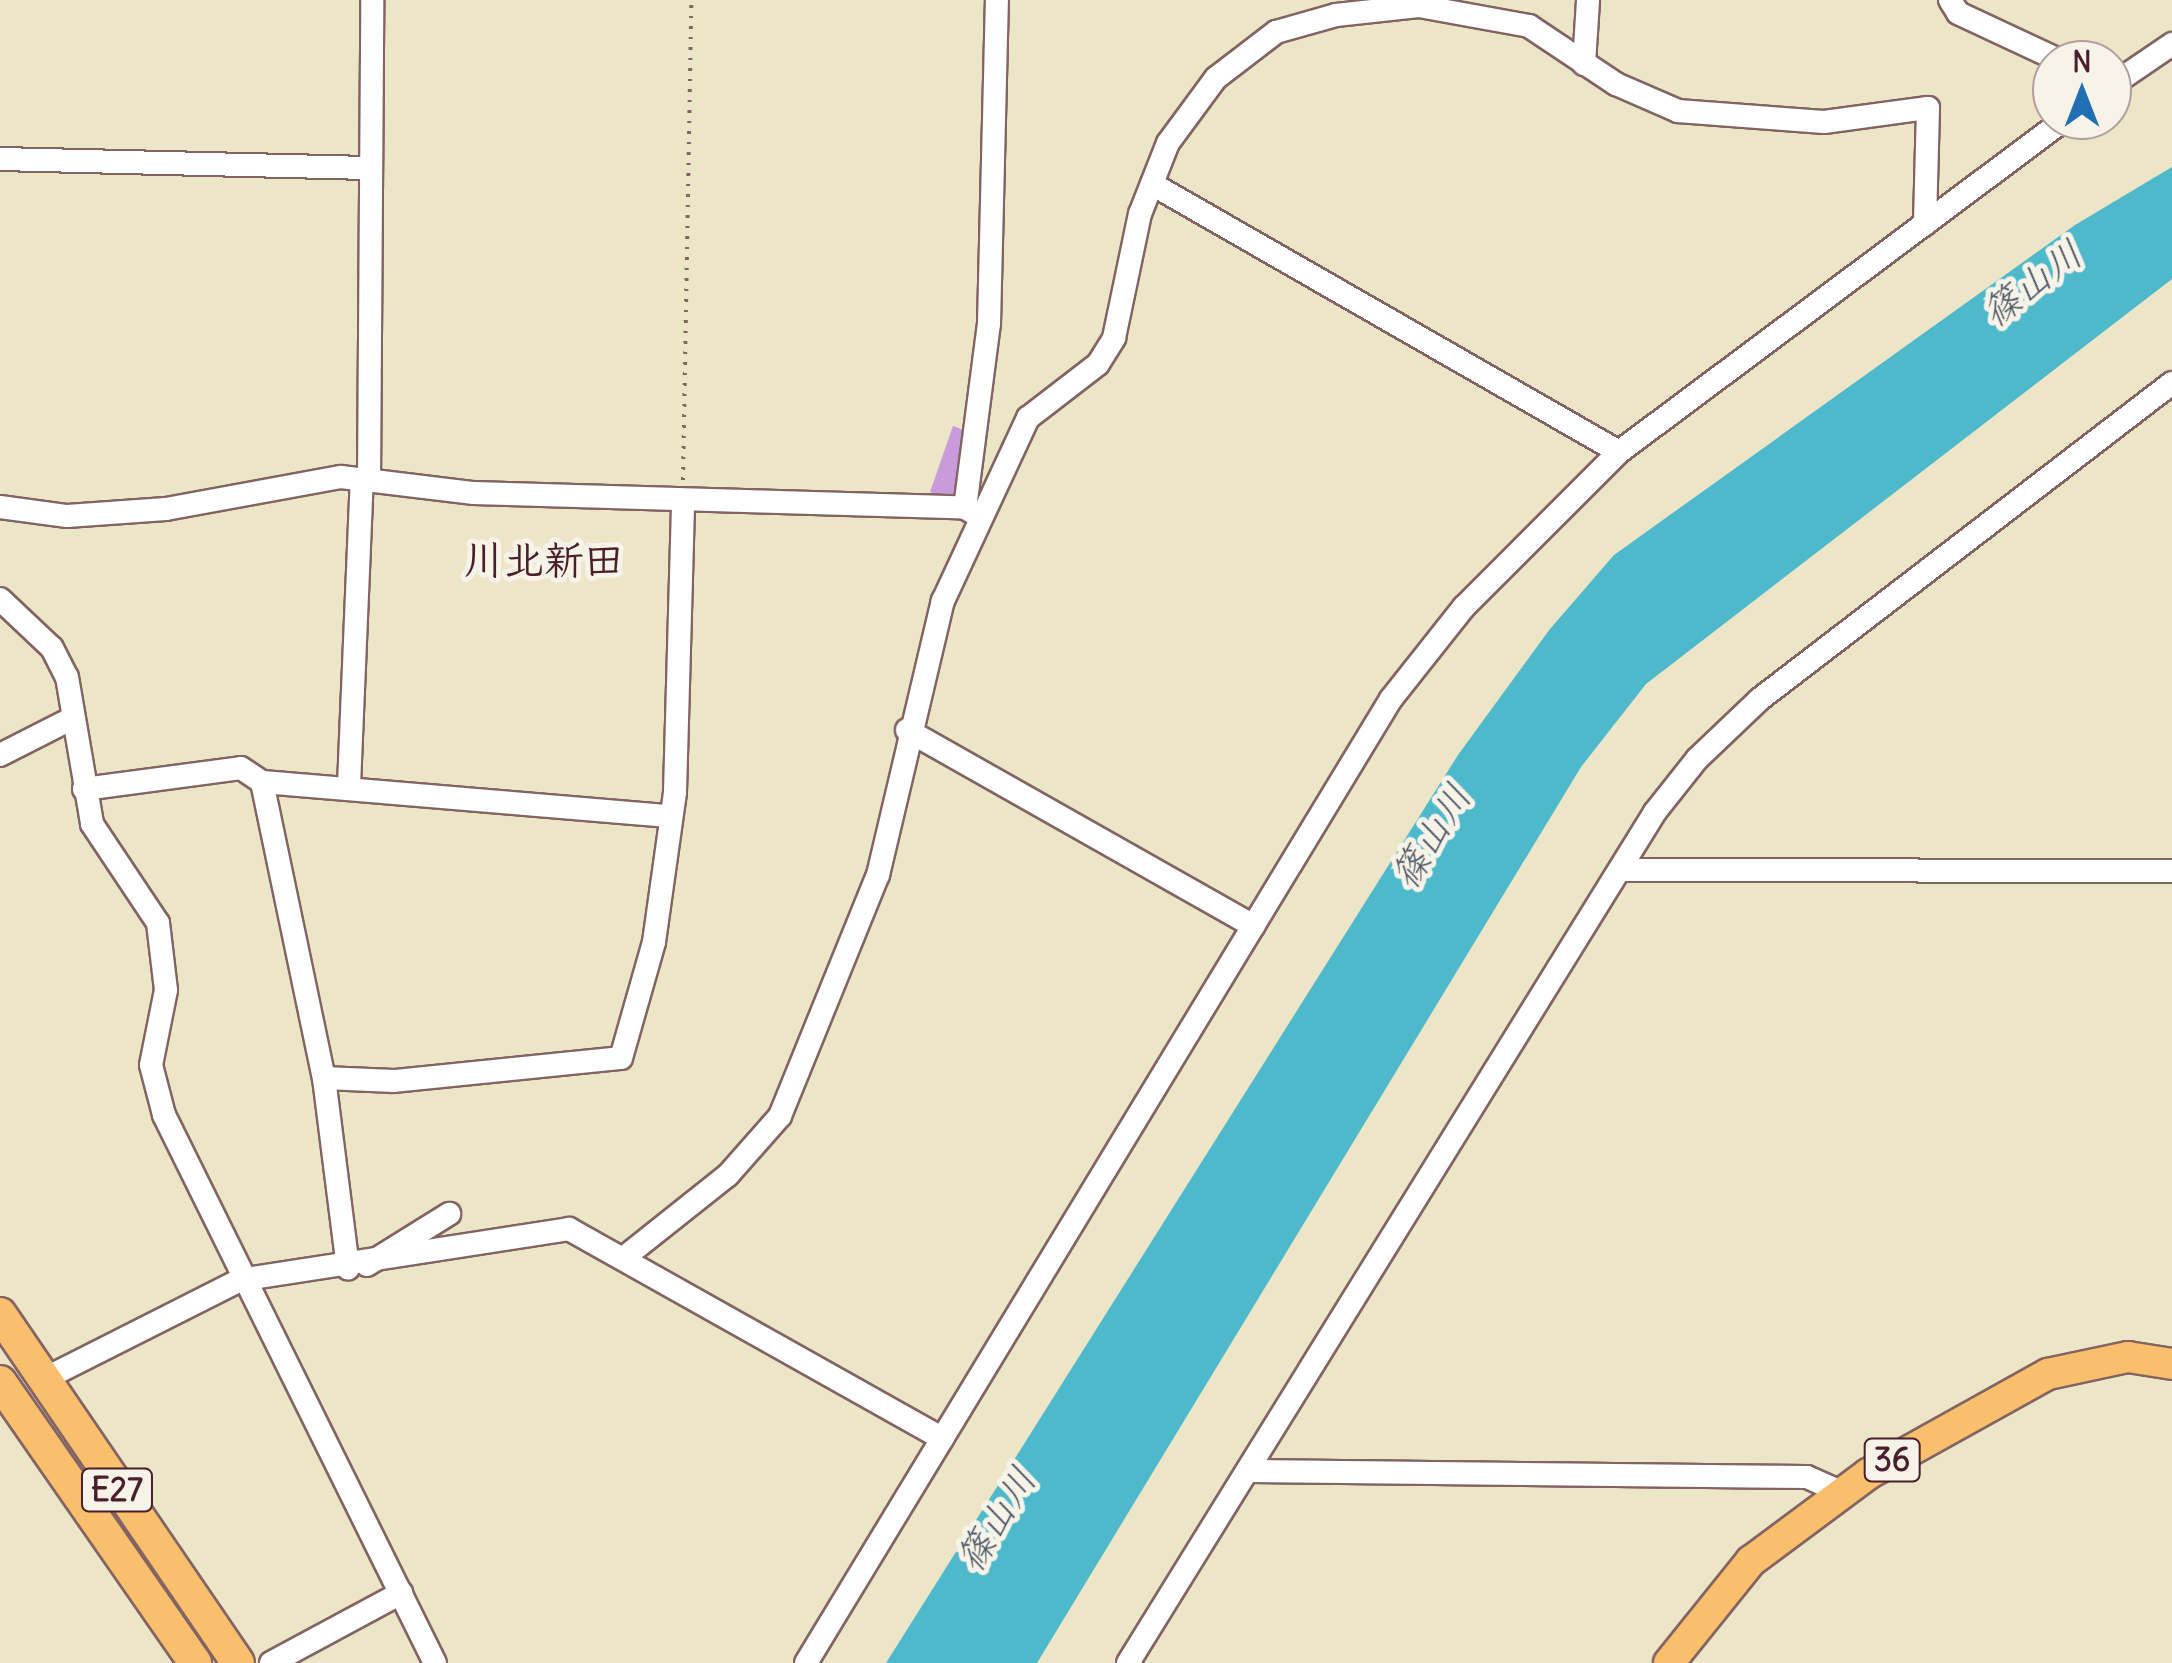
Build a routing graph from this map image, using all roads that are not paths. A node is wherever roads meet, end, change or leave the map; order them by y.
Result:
1 (372, 0) edge
2 (997, 0) edge
3 (1588, 0) edge
4 (1950, 0) edge
5 (2172, 44) edge
6 (2032, 47) edge
7 (1584, 64) junction
8 (2132, 71) edge
9 (2037, 140) edge
10 (0, 159) edge
11 (367, 168) junction
12 (1152, 184) junction
13 (1926, 224) junction
14 (2172, 382) edge
15 (1620, 452) junction
16 (365, 479) junction
17 (683, 500) junction
18 (0, 508) edge
19 (972, 512) junction
20 (0, 599) edge
21 (71, 719) junction
22 (907, 730) junction
23 (0, 755) edge
24 (262, 782) junction
25 (349, 784) junction
26 (84, 789) junction
27 (670, 816) junction
28 (1624, 870) junction
29 (2172, 872) edge
30 (1253, 926) junction
31 (324, 1078) junction
32 (449, 1214) dead end
33 (626, 1256) junction
34 (357, 1266) junction
35 (240, 1280) junction
36 (0, 1314) edge
37 (2172, 1364) edge
38 (58, 1372) dead end
39 (0, 1382) edge
40 (942, 1438) junction
41 (1251, 1471) junction
42 (1840, 1492) junction
43 (401, 1594) junction
44 (194, 1663) edge
45 (238, 1663) edge
46 (272, 1663) edge
47 (435, 1663) edge
48 (806, 1663) edge
49 (1128, 1663) edge
50 (1669, 1663) edge

1 - 11 street
2 - 19 street
3 - 7 street
4 - 6 street
5 - 8 street
7 - 12 street
7 - 13 street
9 - 13 street
10 - 11 street
11 - 16 street
12 - 15 street
12 - 19 street
13 - 15 street
14 - 28 street
15 - 30 street
16 - 17 street
16 - 18 street
16 - 25 street
17 - 19 street
17 - 27 street
19 - 22 street
20 - 21 street
21 - 23 street
21 - 26 street
22 - 30 street
22 - 33 street
24 - 25 street
24 - 26 street
24 - 31 street
25 - 27 street
26 - 35 street
27 - 31 street
28 - 29 street
28 - 41 street
30 - 40 street
31 - 34 street
32 - 34 street
33 - 34 street
33 - 40 street
34 - 35 street
35 - 38 street
35 - 43 street
36 - 45 highway, E27
37 - 42 main road, 36
39 - 44 highway, E27
40 - 48 street
41 - 42 street
41 - 49 street
42 - 50 main road, 36
43 - 46 street
43 - 47 street

